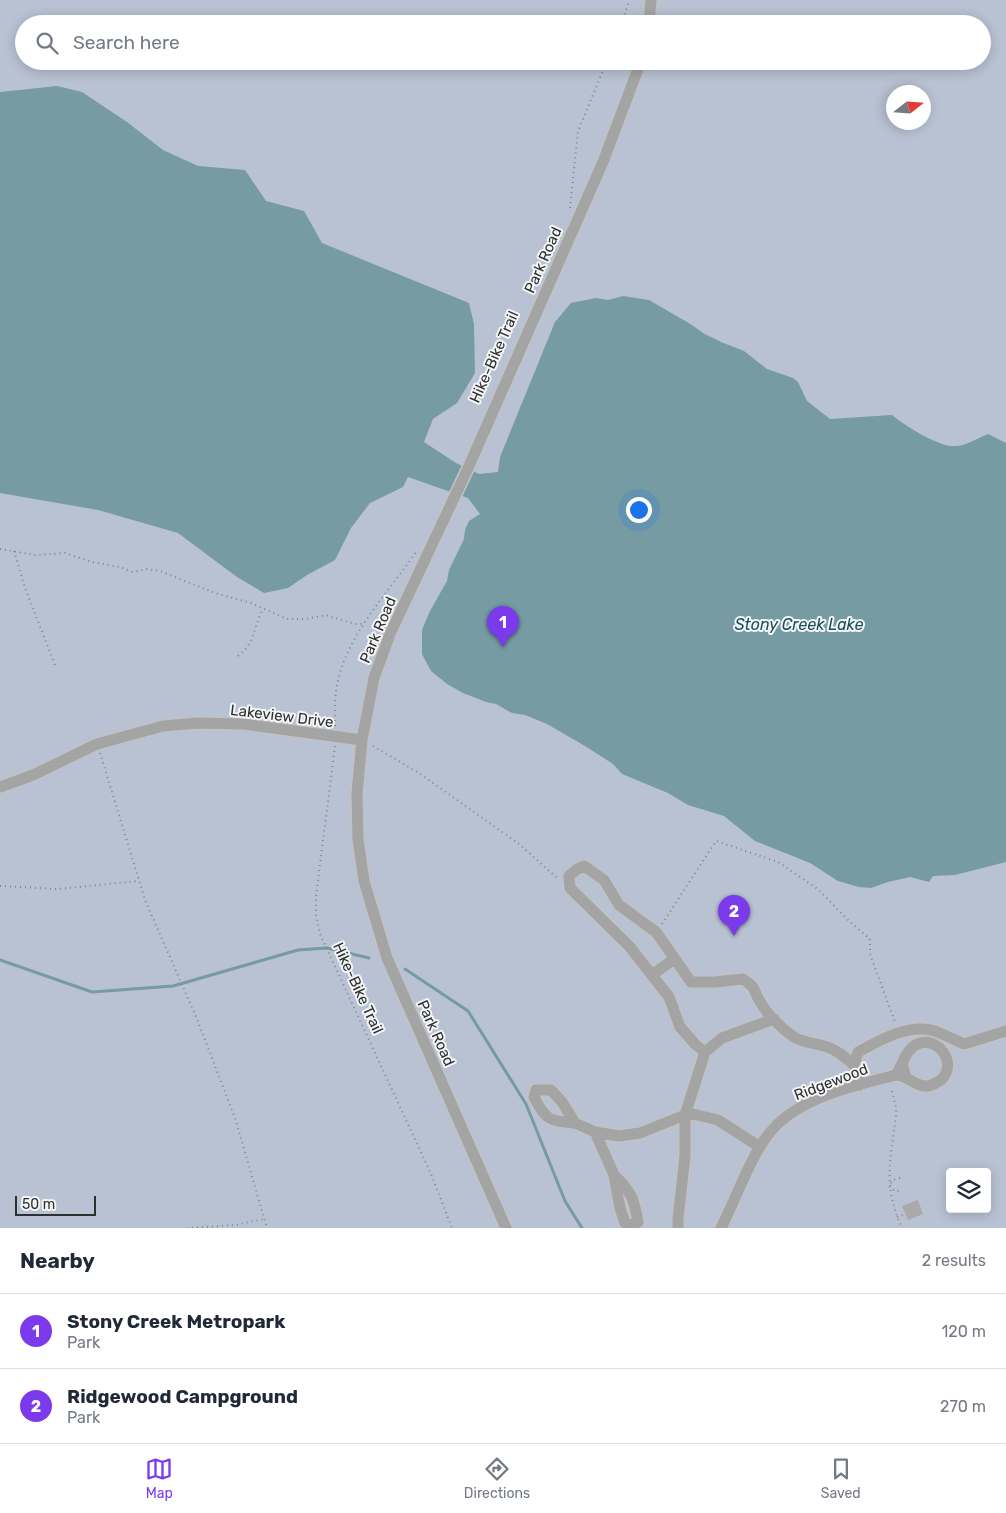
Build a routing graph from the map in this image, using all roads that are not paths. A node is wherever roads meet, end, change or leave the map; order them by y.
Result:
1 (651, 0) edge
2 (650, 15) edge
3 (639, 70) edge
4 (362, 740) junction
5 (0, 787) edge
6 (674, 959) junction
7 (652, 975) junction
8 (774, 1019) junction
9 (1006, 1031) edge
10 (705, 1052) junction
11 (858, 1052) junction
12 (842, 1054) junction
13 (854, 1065) junction
14 (902, 1072) dead end
15 (860, 1085) junction
16 (685, 1116) junction
17 (575, 1123) dead end
18 (595, 1132) junction
19 (760, 1147) junction
20 (614, 1174) dead end
21 (506, 1228) edge
22 (678, 1228) edge
23 (721, 1228) edge

1 - 2 street
3 - 4 street, Park Road
4 - 5 street, Lakeview Drive
4 - 21 street, Park Road
6 - 7 street
6 - 7 street
6 - 8 street
7 - 10 street
8 - 10 street
8 - 12 street
9 - 11 street
10 - 16 street
11 - 12 street
11 - 13 street
12 - 13 street
13 - 15 street
14 - 15 street, Ridgewood
15 - 19 street, Ridgewood
16 - 18 street
16 - 19 street
16 - 22 street
17 - 18 street
18 - 20 street
19 - 23 street, Ridgewood

